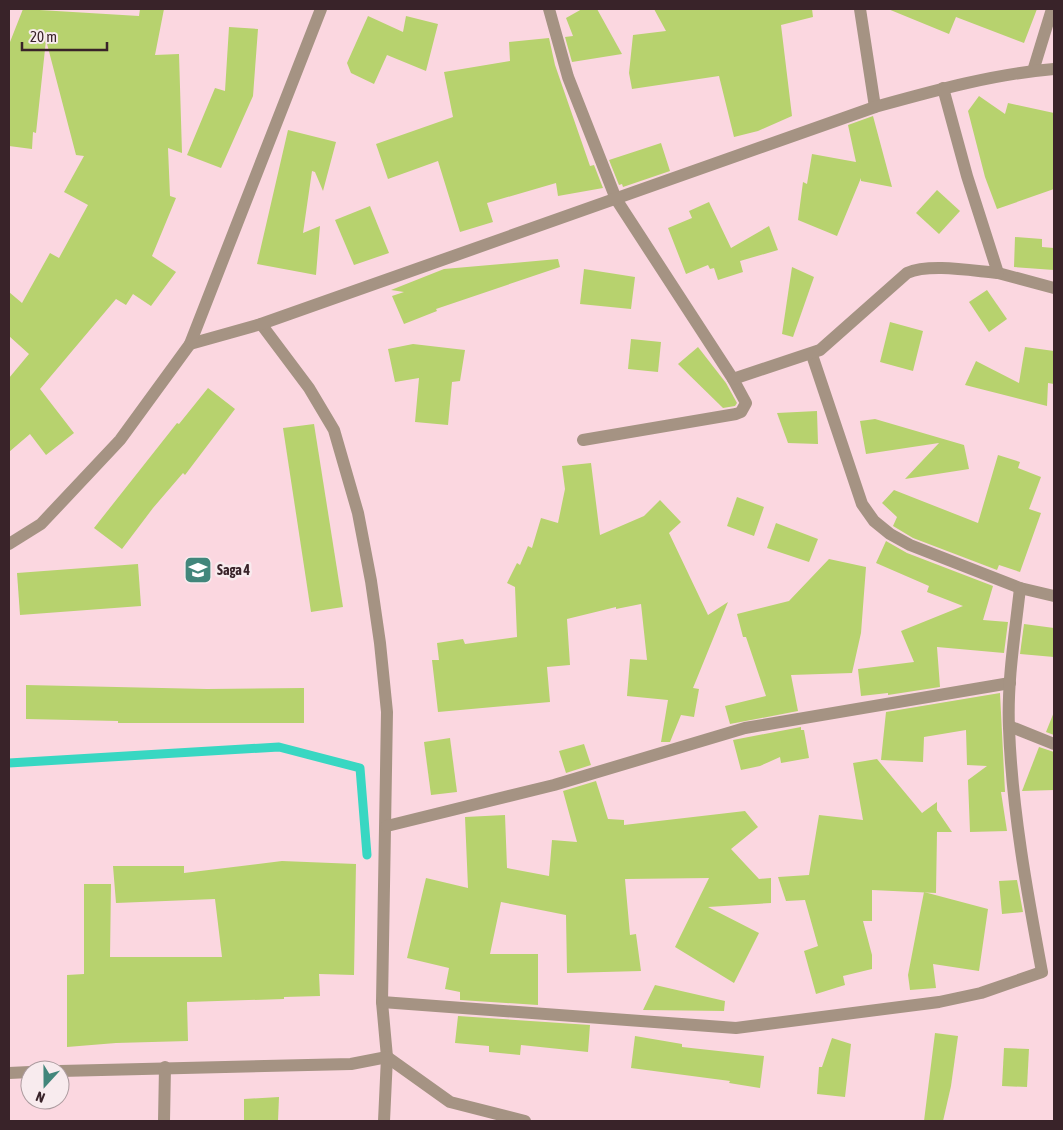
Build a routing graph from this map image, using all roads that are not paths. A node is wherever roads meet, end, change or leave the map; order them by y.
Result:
1 (321, 9) edge
2 (549, 9) edge
3 (860, 9) edge
4 (1052, 9) edge
5 (1054, 69) edge
6 (1033, 71) junction
7 (943, 88) junction
8 (875, 107) junction
9 (616, 198) junction
10 (998, 273) junction
11 (1054, 288) edge
12 (260, 324) junction
13 (190, 344) junction
14 (812, 354) junction
15 (733, 379) junction
16 (583, 440) dead end
17 (9, 544) edge
18 (1020, 588) junction
19 (1054, 596) edge
20 (1010, 683) junction
21 (1009, 726) junction
22 (1054, 744) edge
23 (386, 826) junction
24 (1054, 967) edge
25 (1042, 972) junction
26 (382, 1002) junction
27 (387, 1057) junction
28 (165, 1068) junction
29 (70, 1071) edge
30 (164, 1121) edge
31 (384, 1121) edge
32 (525, 1121) edge

1 - 13 street
2 - 9 street
3 - 8 street
4 - 6 street
5 - 6 street
6 - 7 street
7 - 8 street
7 - 10 street
8 - 9 street
9 - 12 street
9 - 15 street
10 - 11 street
10 - 14 street
12 - 13 street
12 - 23 street
13 - 17 street
14 - 15 street
14 - 18 street
15 - 16 street
18 - 19 street
18 - 20 street
20 - 21 street
20 - 23 street
21 - 22 street
21 - 25 street
23 - 26 street
24 - 25 street
25 - 26 street
26 - 27 street
27 - 28 street
27 - 31 street
27 - 32 street
28 - 29 street
28 - 30 street

